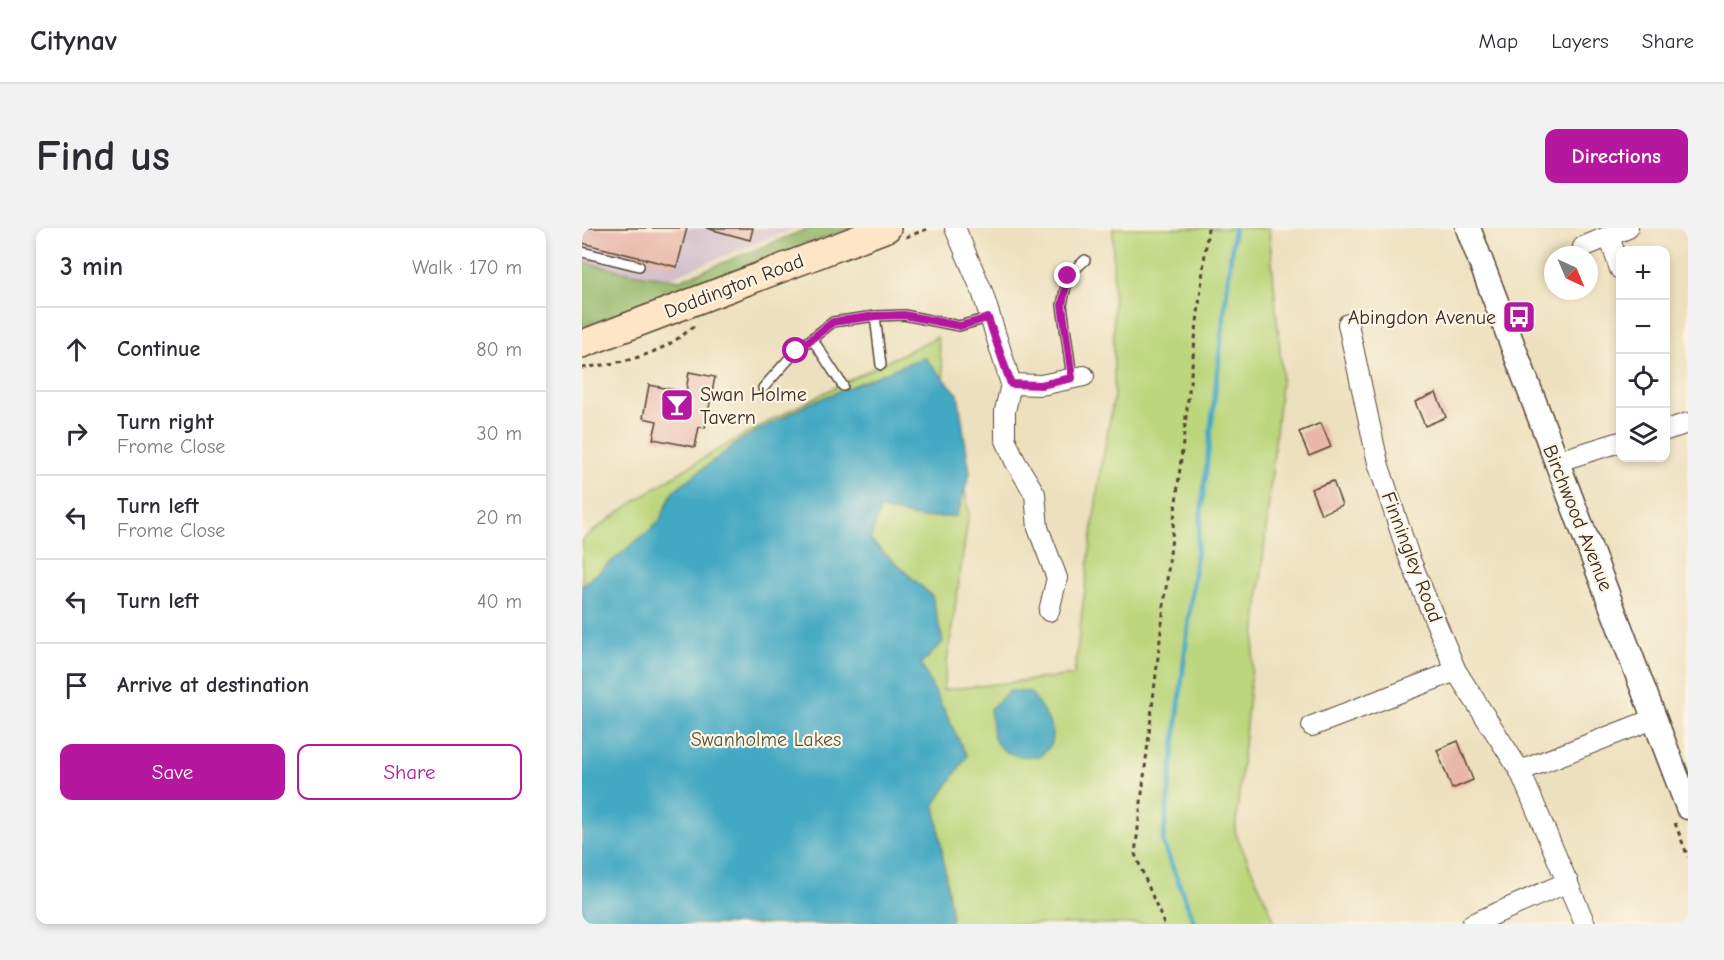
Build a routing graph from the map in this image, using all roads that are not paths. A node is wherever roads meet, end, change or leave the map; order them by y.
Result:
1 (887, 228) edge
2 (955, 228) edge
3 (1468, 228) edge
4 (1628, 228) edge
5 (1609, 236) junction
6 (1585, 246) edge
7 (582, 252) edge
8 (1616, 257) edge
9 (1085, 260) dead end
10 (639, 266) dead end
11 (875, 316) junction
12 (988, 318) junction
13 (1348, 324) dead end
14 (813, 340) junction
15 (582, 344) edge
16 (881, 365) dead end
17 (1078, 377) joint
18 (1011, 384) junction
19 (843, 386) dead end
20 (763, 387) dead end
21 (1688, 423) edge
22 (1670, 428) edge
23 (1616, 443) edge
24 (1555, 462) junction
25 (1049, 611) dead end
26 (1456, 671) junction
27 (1656, 718) junction
28 (1312, 726) dead end
29 (1520, 771) junction
30 (1688, 807) edge
31 (1568, 882) junction
32 (1472, 924) edge
33 (1585, 924) edge

1 - 15 main road, Doddington Road
2 - 12 street
3 - 24 street, Birchwood Avenue
4 - 5 street
5 - 6 street
5 - 8 street
7 - 10 lane
9 - 17 lane
11 - 12 lane
11 - 14 lane
11 - 16 lane
12 - 18 street
13 - 26 street, Finningley Road
14 - 19 lane
14 - 20 lane
17 - 18 street
18 - 25 street
21 - 22 street
23 - 24 street
24 - 27 street, Birchwood Avenue
26 - 28 street
26 - 29 street, Finningley Road
27 - 29 street
27 - 30 street, Birchwood Avenue
29 - 31 street, Finningley Road
31 - 32 street
31 - 33 street, Finningley Road

